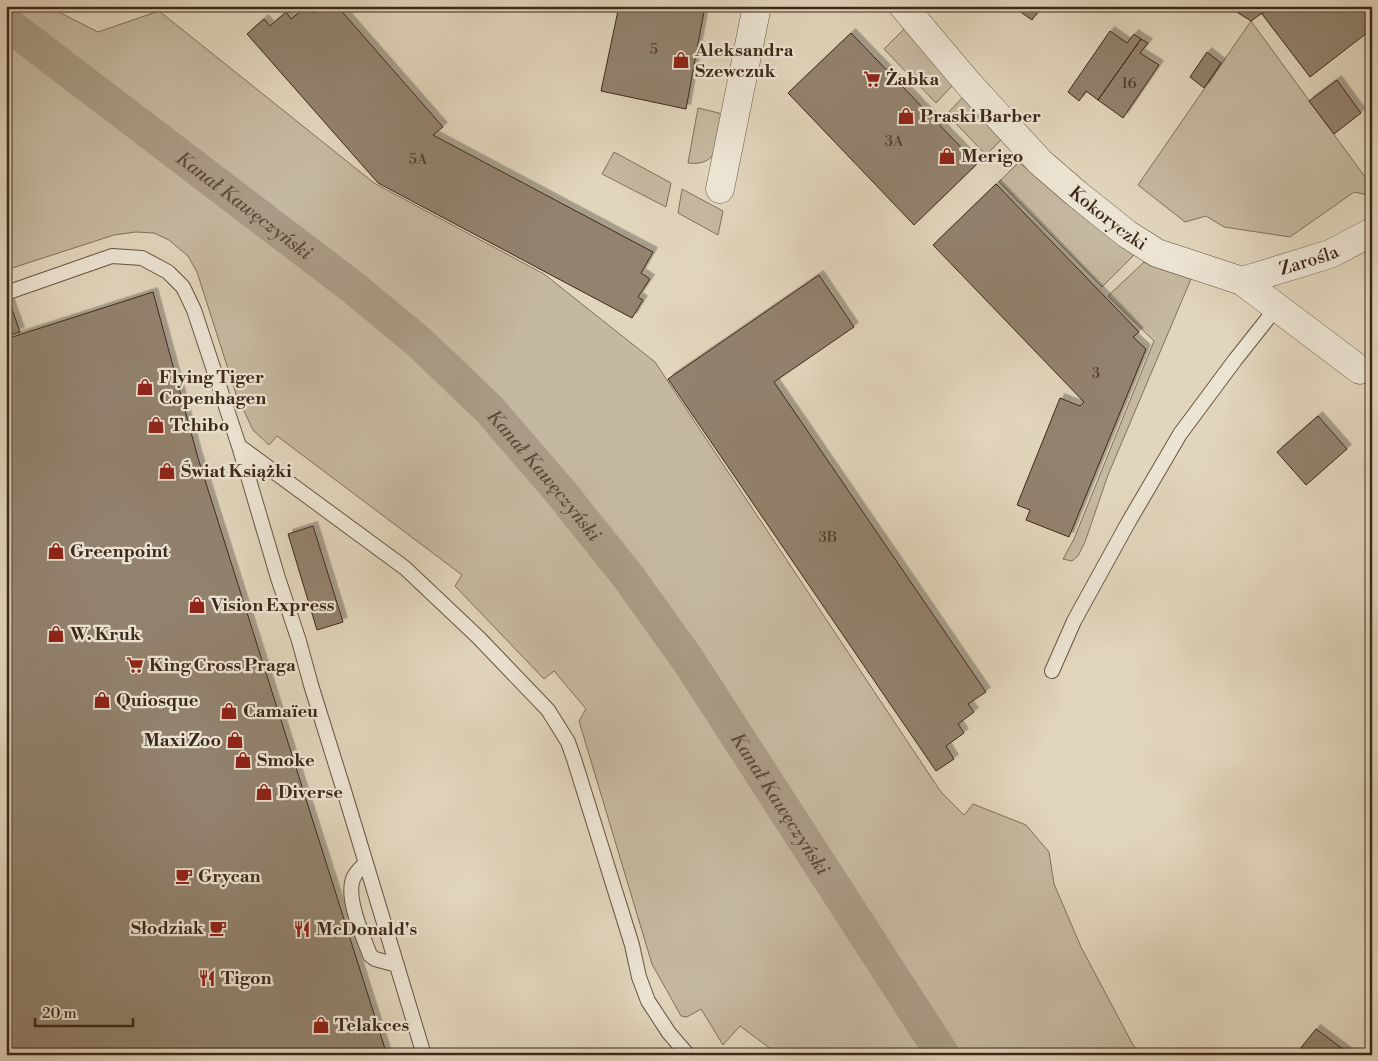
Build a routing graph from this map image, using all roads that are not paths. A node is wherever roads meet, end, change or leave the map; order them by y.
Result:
1 (757, 6) edge
2 (903, 6) edge
3 (720, 189) dead end
4 (1372, 232) edge
5 (1242, 282) junction
6 (6, 293) edge
7 (1277, 307) junction
8 (1360, 370) dead end
9 (239, 446) junction
10 (1052, 671) dead end
11 (366, 863) junction
12 (397, 964) junction
13 (424, 1055) edge
14 (688, 1055) edge

1 - 3 street
2 - 5 street, Kokoryczki
4 - 5 street, Zarośla
5 - 7 street, Kokoryczki
6 - 9 lane
7 - 8 street, Kokoryczki
7 - 10 lane
9 - 11 lane
9 - 14 lane
11 - 12 lane
11 - 12 lane
12 - 13 lane

